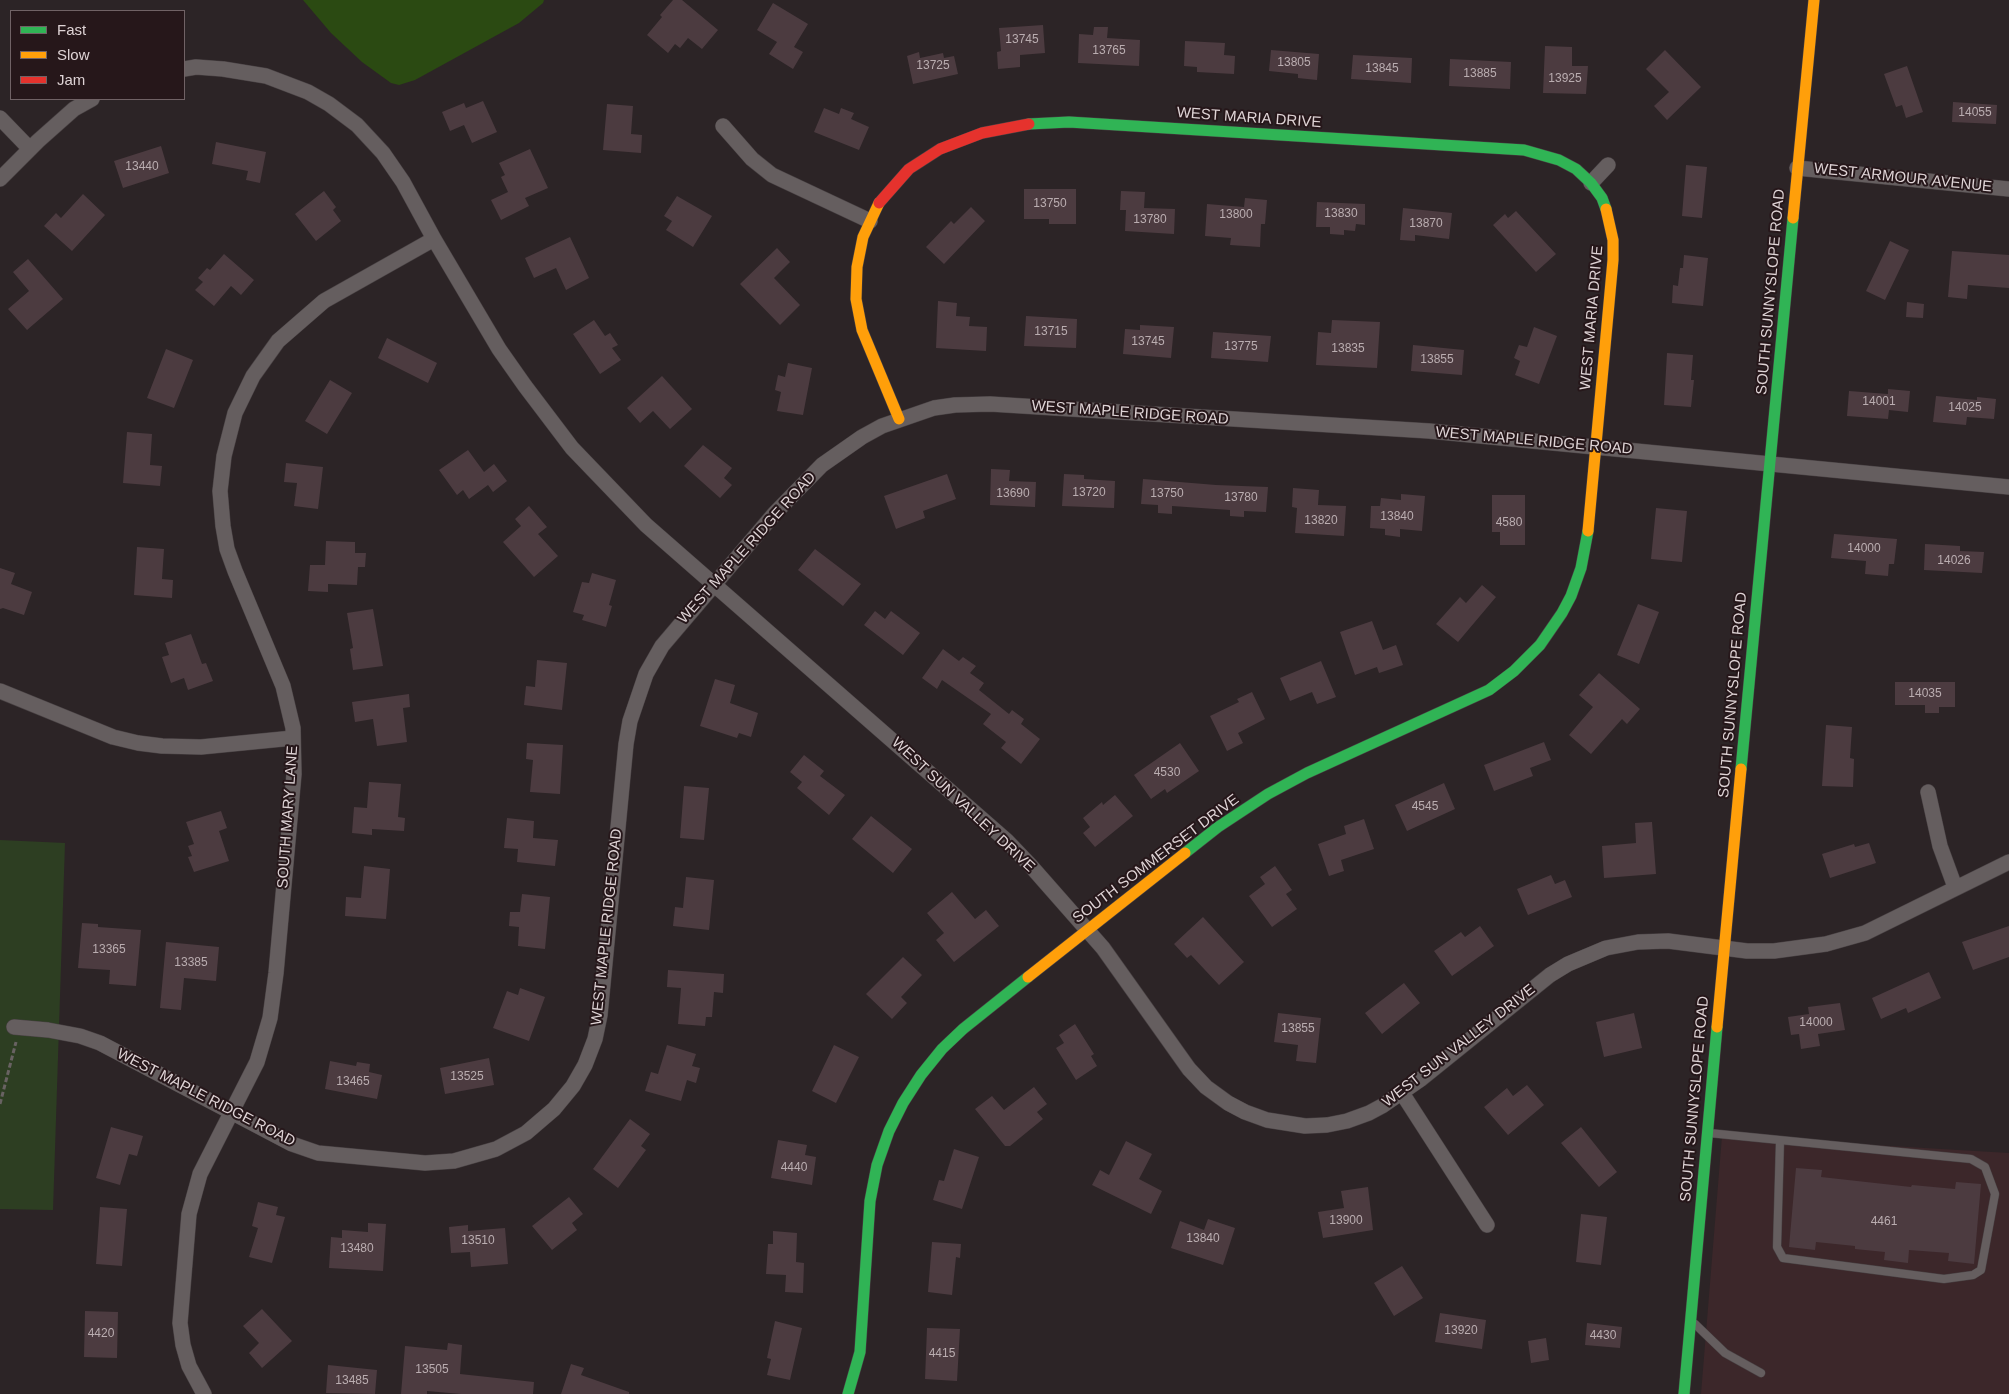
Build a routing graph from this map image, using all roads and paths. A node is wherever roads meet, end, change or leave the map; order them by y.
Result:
1 (1814, 0) edge
2 (185, 69) edge
3 (90, 100) edge
4 (0, 118) edge
5 (723, 126) dead end
6 (30, 149) junction
7 (1608, 165) dead end
8 (1797, 168) junction
9 (0, 179) edge
10 (1591, 183) junction
11 (2009, 189) edge
12 (870, 221) junction
13 (434, 239) junction
14 (899, 419) junction
15 (1595, 446) junction
16 (1770, 464) junction
17 (2009, 487) edge
18 (714, 584) junction
19 (0, 691) edge
20 (293, 738) junction
21 (1928, 792) dead end
22 (2009, 862) edge
23 (1955, 887) junction
24 (1088, 929) junction
25 (1724, 948) junction
26 (17, 1027) joint
27 (1402, 1093) junction
28 (0, 1104) edge
29 (230, 1112) junction
30 (1707, 1133) junction
31 (1780, 1141) junction
32 (1487, 1225) dead end
33 (1690, 1320) junction
34 (1761, 1373) dead end
35 (204, 1394) edge
36 (848, 1394) edge
37 (1684, 1394) edge

1 - 8 street, SOUTH SUNNYSLOPE ROAD
2 - 13 street
3 - 6 street
4 - 6 street
5 - 12 street
6 - 9 street
7 - 10 street
8 - 11 street, WEST ARMOUR AVENUE
8 - 16 street, SOUTH SUNNYSLOPE ROAD
10 - 12 street, WEST MARIA DRIVE
10 - 15 street, WEST MARIA DRIVE
12 - 14 street, WEST MARIA DRIVE
13 - 18 street, WEST SUN VALLEY DRIVE
13 - 20 street, SOUTH MARY LANE
14 - 15 street, WEST MAPLE RIDGE ROAD
14 - 18 street, WEST MAPLE RIDGE ROAD
15 - 16 street, WEST MAPLE RIDGE ROAD
15 - 24 street, SOUTH SOMMERSET DRIVE
16 - 17 street, WEST MAPLE RIDGE ROAD
16 - 25 street, SOUTH SUNNYSLOPE ROAD
18 - 24 street, WEST SUN VALLEY DRIVE
18 - 29 street, WEST MAPLE RIDGE ROAD
19 - 20 street
20 - 29 street, SOUTH MARY LANE
21 - 23 street
22 - 23 street, WEST SUN VALLEY DRIVE
23 - 25 street, WEST SUN VALLEY DRIVE
24 - 27 street, WEST SUN VALLEY DRIVE
24 - 36 street, SOUTH SOMMERSET DRIVE
25 - 27 street, WEST SUN VALLEY DRIVE
25 - 30 street, SOUTH SUNNYSLOPE ROAD
26 - 28 path
26 - 29 street, WEST MAPLE RIDGE ROAD
27 - 32 street
29 - 35 street, SOUTH MARY LANE
30 - 31 lane
30 - 33 street, SOUTH SUNNYSLOPE ROAD
31 - 31 lane
33 - 34 lane
33 - 37 street, SOUTH SUNNYSLOPE ROAD

